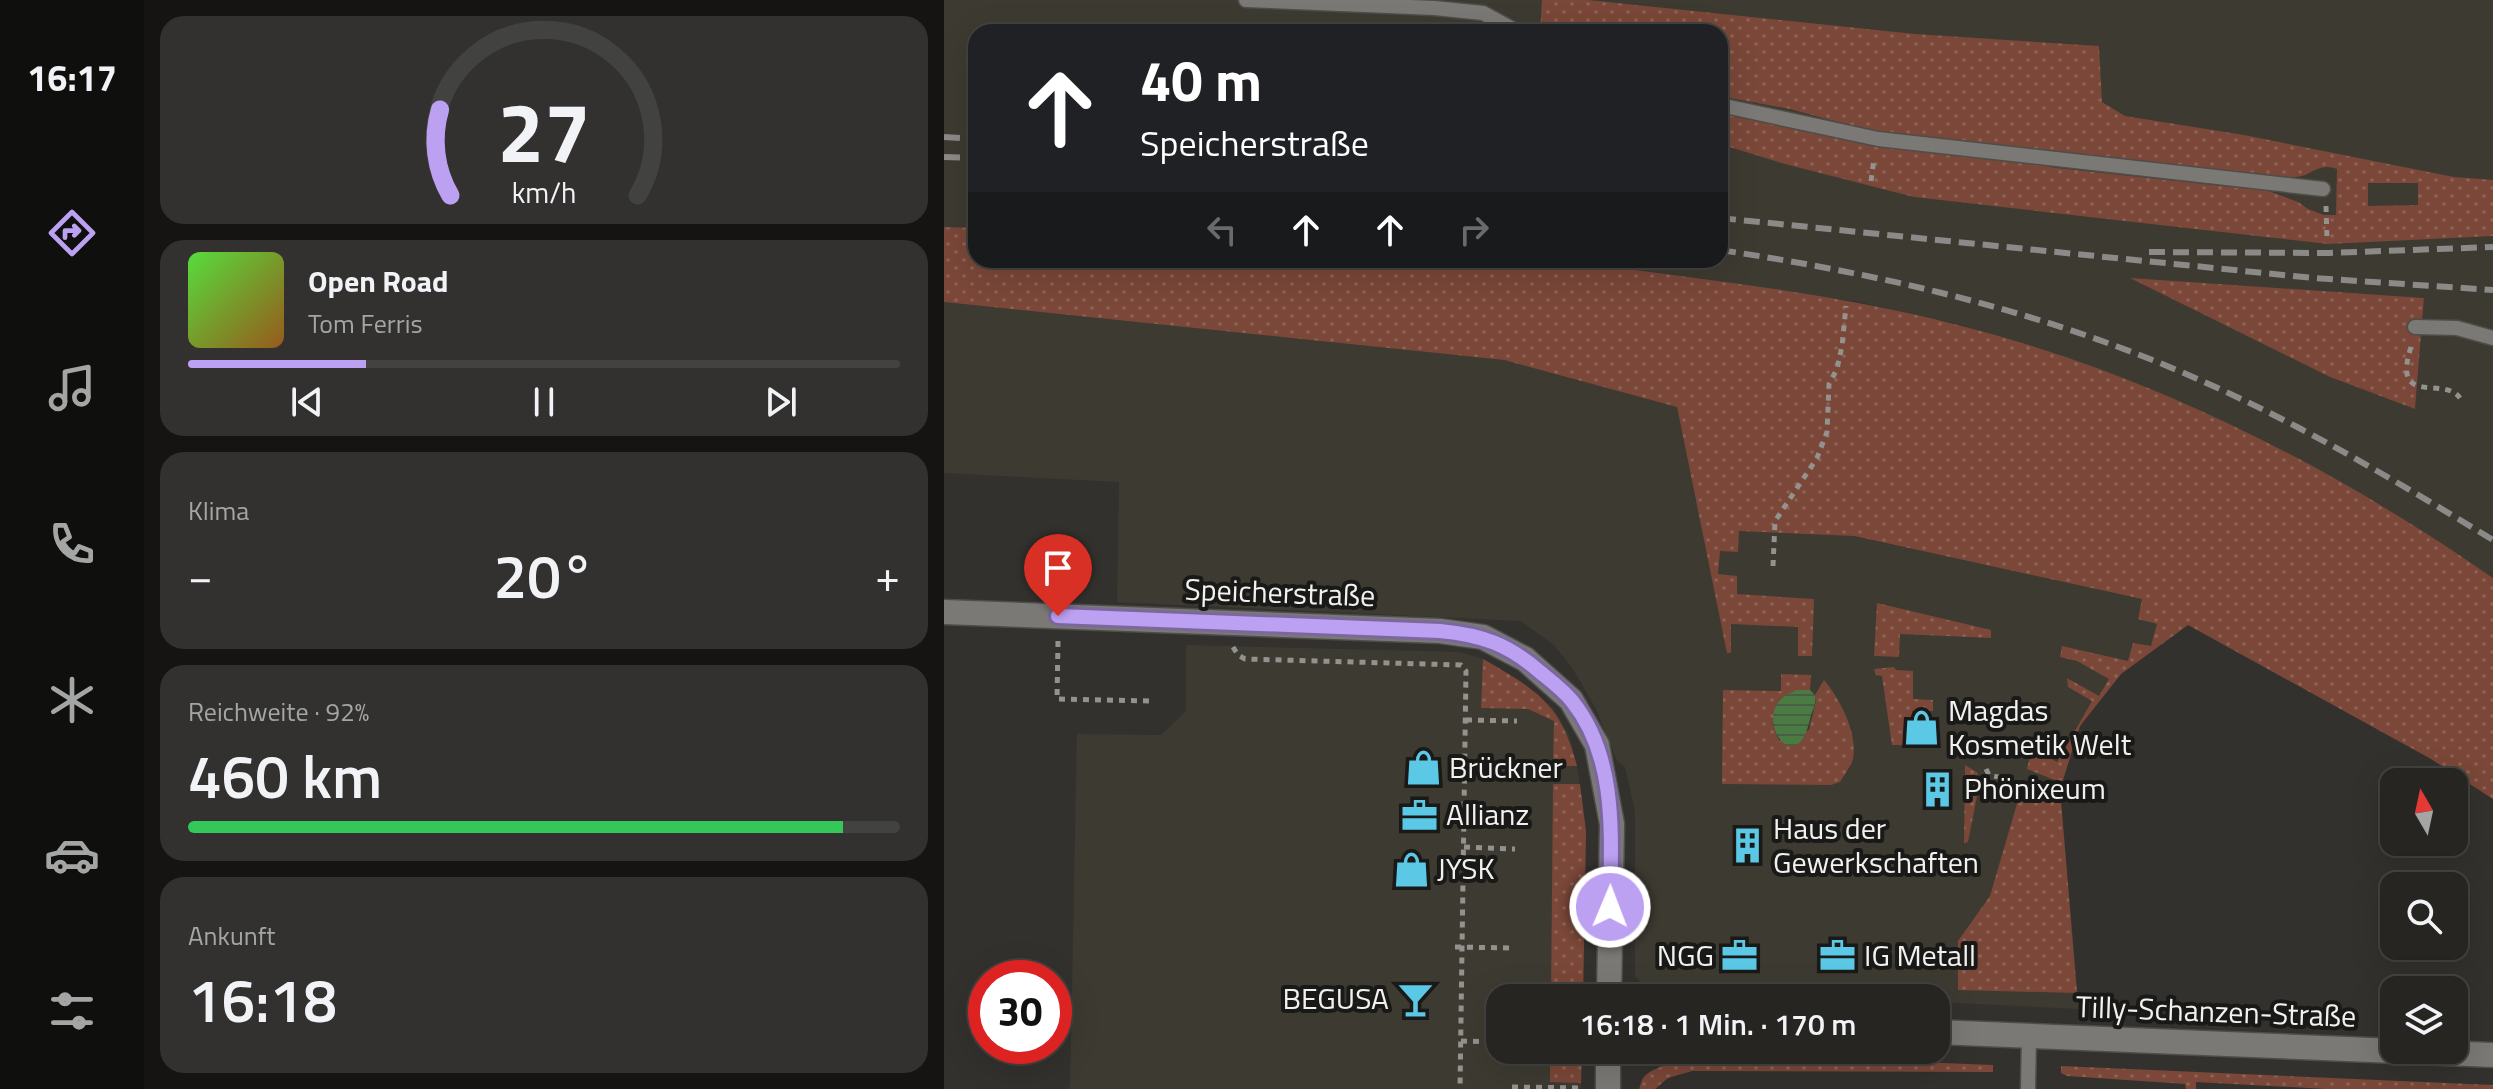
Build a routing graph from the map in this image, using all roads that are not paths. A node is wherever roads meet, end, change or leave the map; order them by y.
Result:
1 (1246, 0) edge
2 (1503, 24) edge
3 (1728, 107) edge
4 (2323, 189) road end
5 (2415, 327) road end
6 (2493, 338) edge
7 (944, 612) edge
8 (1609, 984) edge
9 (1950, 1033) edge
10 (2029, 1036) junction
11 (2493, 1055) edge
12 (1610, 1064) edge
13 (1608, 1088) edge
14 (2028, 1089) edge

1 - 2 lane
3 - 4 lane
5 - 6 lane
7 - 8 street, Speicherstraße
9 - 10 street, Tilly-Schanzen-Straße
10 - 11 street, Tilly-Schanzen-Straße
10 - 14 lane
12 - 13 street

